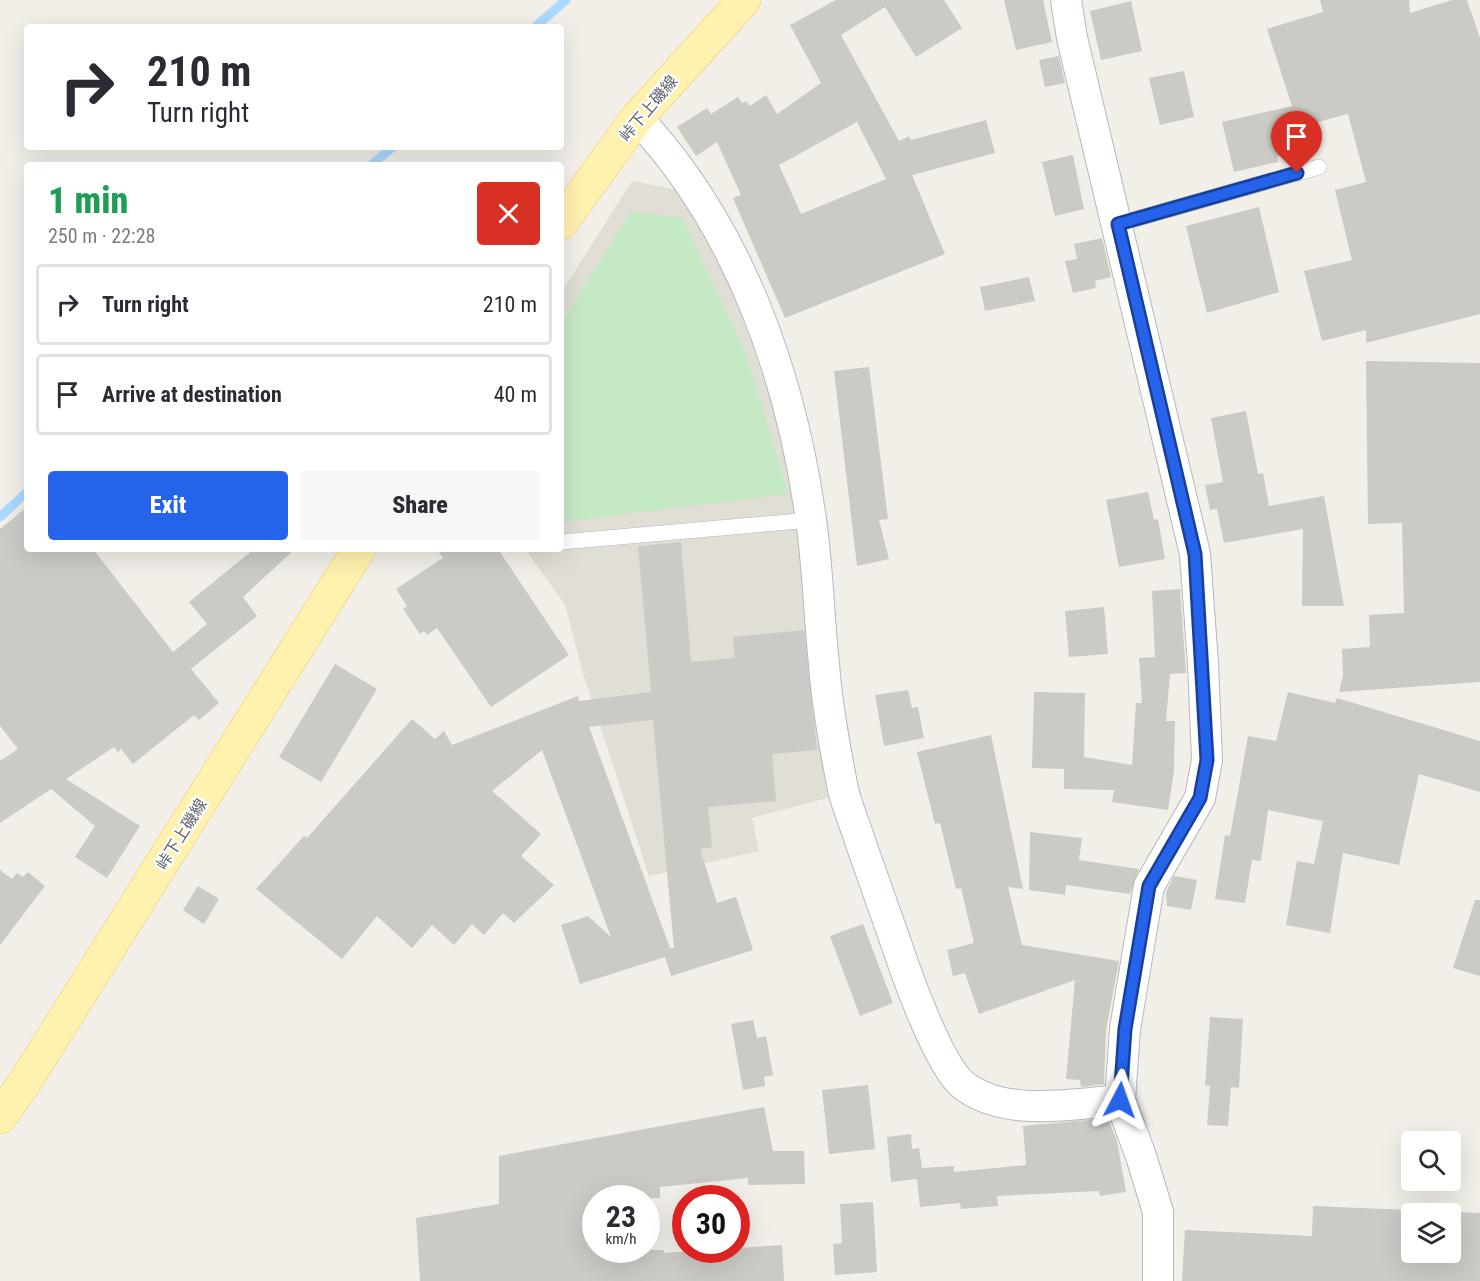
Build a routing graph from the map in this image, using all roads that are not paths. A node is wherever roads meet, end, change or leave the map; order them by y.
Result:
1 (744, 0) edge
2 (1066, 0) edge
3 (637, 118) junction
4 (1319, 167) dead end
5 (564, 219) edge
6 (1118, 224) junction
7 (811, 520) junction
8 (564, 542) edge
9 (357, 552) edge
10 (1120, 1100) junction
11 (0, 1117) edge
12 (1158, 1281) edge

1 - 3 main road, 峠下上磯線
2 - 6 street
3 - 5 main road, 峠下上磯線
3 - 7 street
4 - 6 lane
6 - 10 street
7 - 8 lane
7 - 10 street
9 - 11 main road, 峠下上磯線
10 - 12 street

